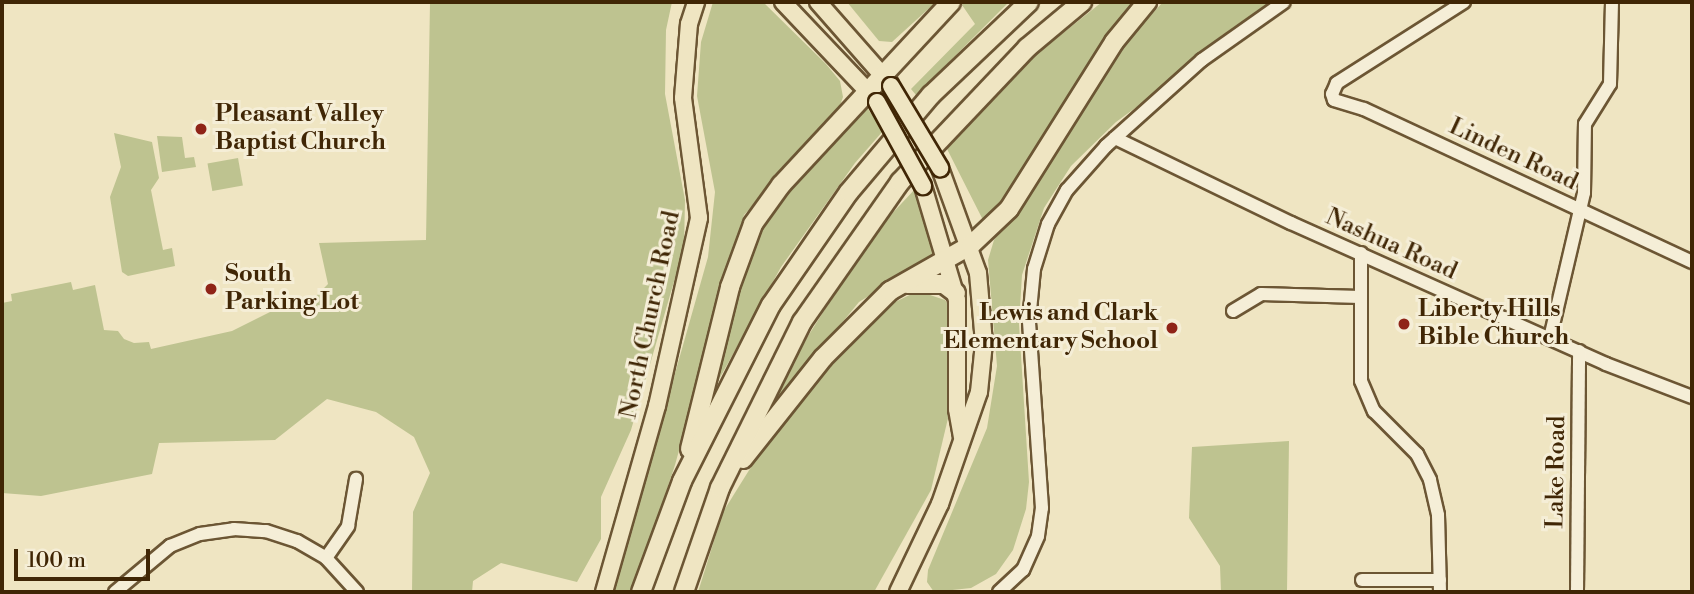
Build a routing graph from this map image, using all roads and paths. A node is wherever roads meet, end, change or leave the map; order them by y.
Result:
1 (696, 2) edge
2 (783, 2) edge
3 (818, 2) edge
4 (951, 2) edge
5 (1029, 2) edge
6 (1082, 2) edge
7 (1147, 2) edge
8 (1284, 2) edge
9 (1464, 2) edge
10 (1612, 2) edge
11 (887, 81) junction
12 (873, 97) junction
13 (1115, 138) junction
14 (1577, 209) junction
15 (971, 245) junction
16 (1361, 253) junction
17 (947, 258) junction
18 (1692, 262) edge
19 (900, 285) junction
20 (956, 293) junction
21 (1360, 298) junction
22 (1233, 311) dead end
23 (1550, 338) junction
24 (1579, 351) junction
25 (1692, 397) edge
26 (963, 441) junction
27 (356, 479) dead end
28 (682, 481) junction
29 (720, 488) junction
30 (326, 558) junction
31 (1362, 580) dead end
32 (127, 581) junction
33 (1440, 586) edge
34 (115, 592) edge
35 (137, 592) edge
36 (357, 592) edge
37 (604, 592) edge
38 (641, 592) edge
39 (684, 592) edge
40 (898, 592) edge
41 (999, 592) edge
42 (1577, 592) edge

1 - 37 main road, North Church Road
2 - 12 main road
3 - 11 main road
4 - 11 highway
5 - 28 highway
6 - 29 highway
7 - 15 highway
8 - 13 street
9 - 14 street, Linden Road
10 - 14 street
11 - 12 highway
11 - 15 main road, bridge
12 - 17 main road, bridge
12 - 28 highway
13 - 16 street, Nashua Road
13 - 41 street
14 - 18 street, Linden Road
14 - 23 street
15 - 17 highway
15 - 26 main road
16 - 21 street
16 - 23 street, Nashua Road
17 - 19 highway
17 - 20 main road
19 - 20 highway
19 - 29 highway
20 - 26 main road
21 - 22 street
21 - 33 street
23 - 24 street, Nashua Road
24 - 25 street, Nashua Road
24 - 42 street, Lake Road
26 - 40 main road
27 - 30 street
28 - 38 highway
29 - 39 highway
30 - 32 street
30 - 36 street
31 - 33 street
32 - 34 street
32 - 35 street

